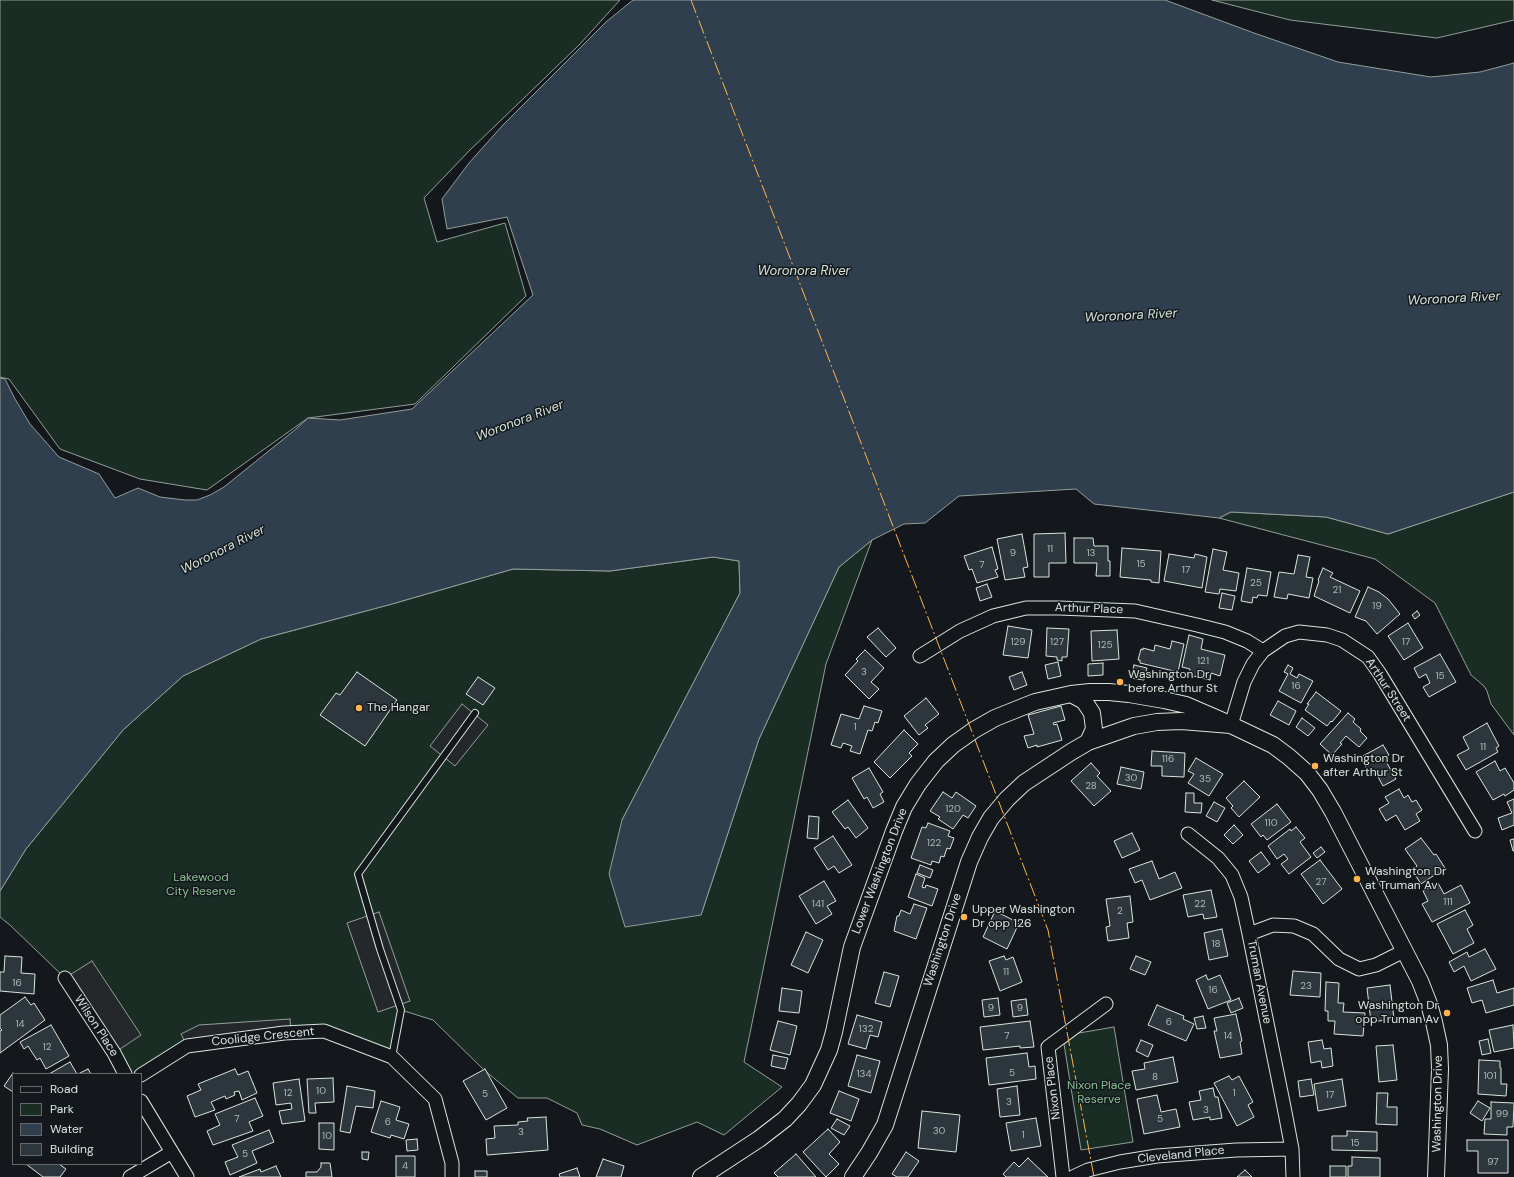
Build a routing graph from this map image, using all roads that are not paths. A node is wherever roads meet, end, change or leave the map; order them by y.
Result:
1 (1263, 650) junction
2 (920, 656) dead end
3 (1071, 694) junction
4 (475, 713) dead end
5 (1231, 725) junction
6 (1088, 742) junction
7 (1475, 831) dead end
8 (1188, 834) dead end
9 (1249, 934) junction
10 (1404, 951) junction
11 (65, 978) dead end
12 (1106, 1004) dead end
13 (392, 1057) junction
14 (124, 1073) edge
15 (142, 1074) edge
16 (142, 1103) edge
17 (1292, 1149) junction
18 (172, 1152) junction
19 (130, 1177) edge
20 (187, 1177) edge
21 (452, 1177) edge
22 (701, 1177) edge
23 (853, 1177) edge
24 (1063, 1177) edge
25 (1073, 1177) edge
26 (1293, 1177) edge
27 (1436, 1177) edge

1 - 2 street, Arthur Place
1 - 5 street, Arthur Street
1 - 7 street, Arthur Street
3 - 5 street, Lower Washington Drive
3 - 6 street
3 - 22 street, Lower Washington Drive
4 - 13 lane
5 - 6 street, Washington Drive
5 - 10 street, Washington Drive
6 - 23 street, Washington Drive
8 - 9 street
9 - 10 street, Truman Avenue
9 - 17 street, Truman Avenue
10 - 27 street, Washington Drive
11 - 14 street, Wilson Place
12 - 24 street, Nixon Place
13 - 15 street, Coolidge Crescent
13 - 21 street, Coolidge Crescent
16 - 18 street
17 - 25 street, Cleveland Place
17 - 26 street, Truman Avenue
18 - 19 street
18 - 20 street

